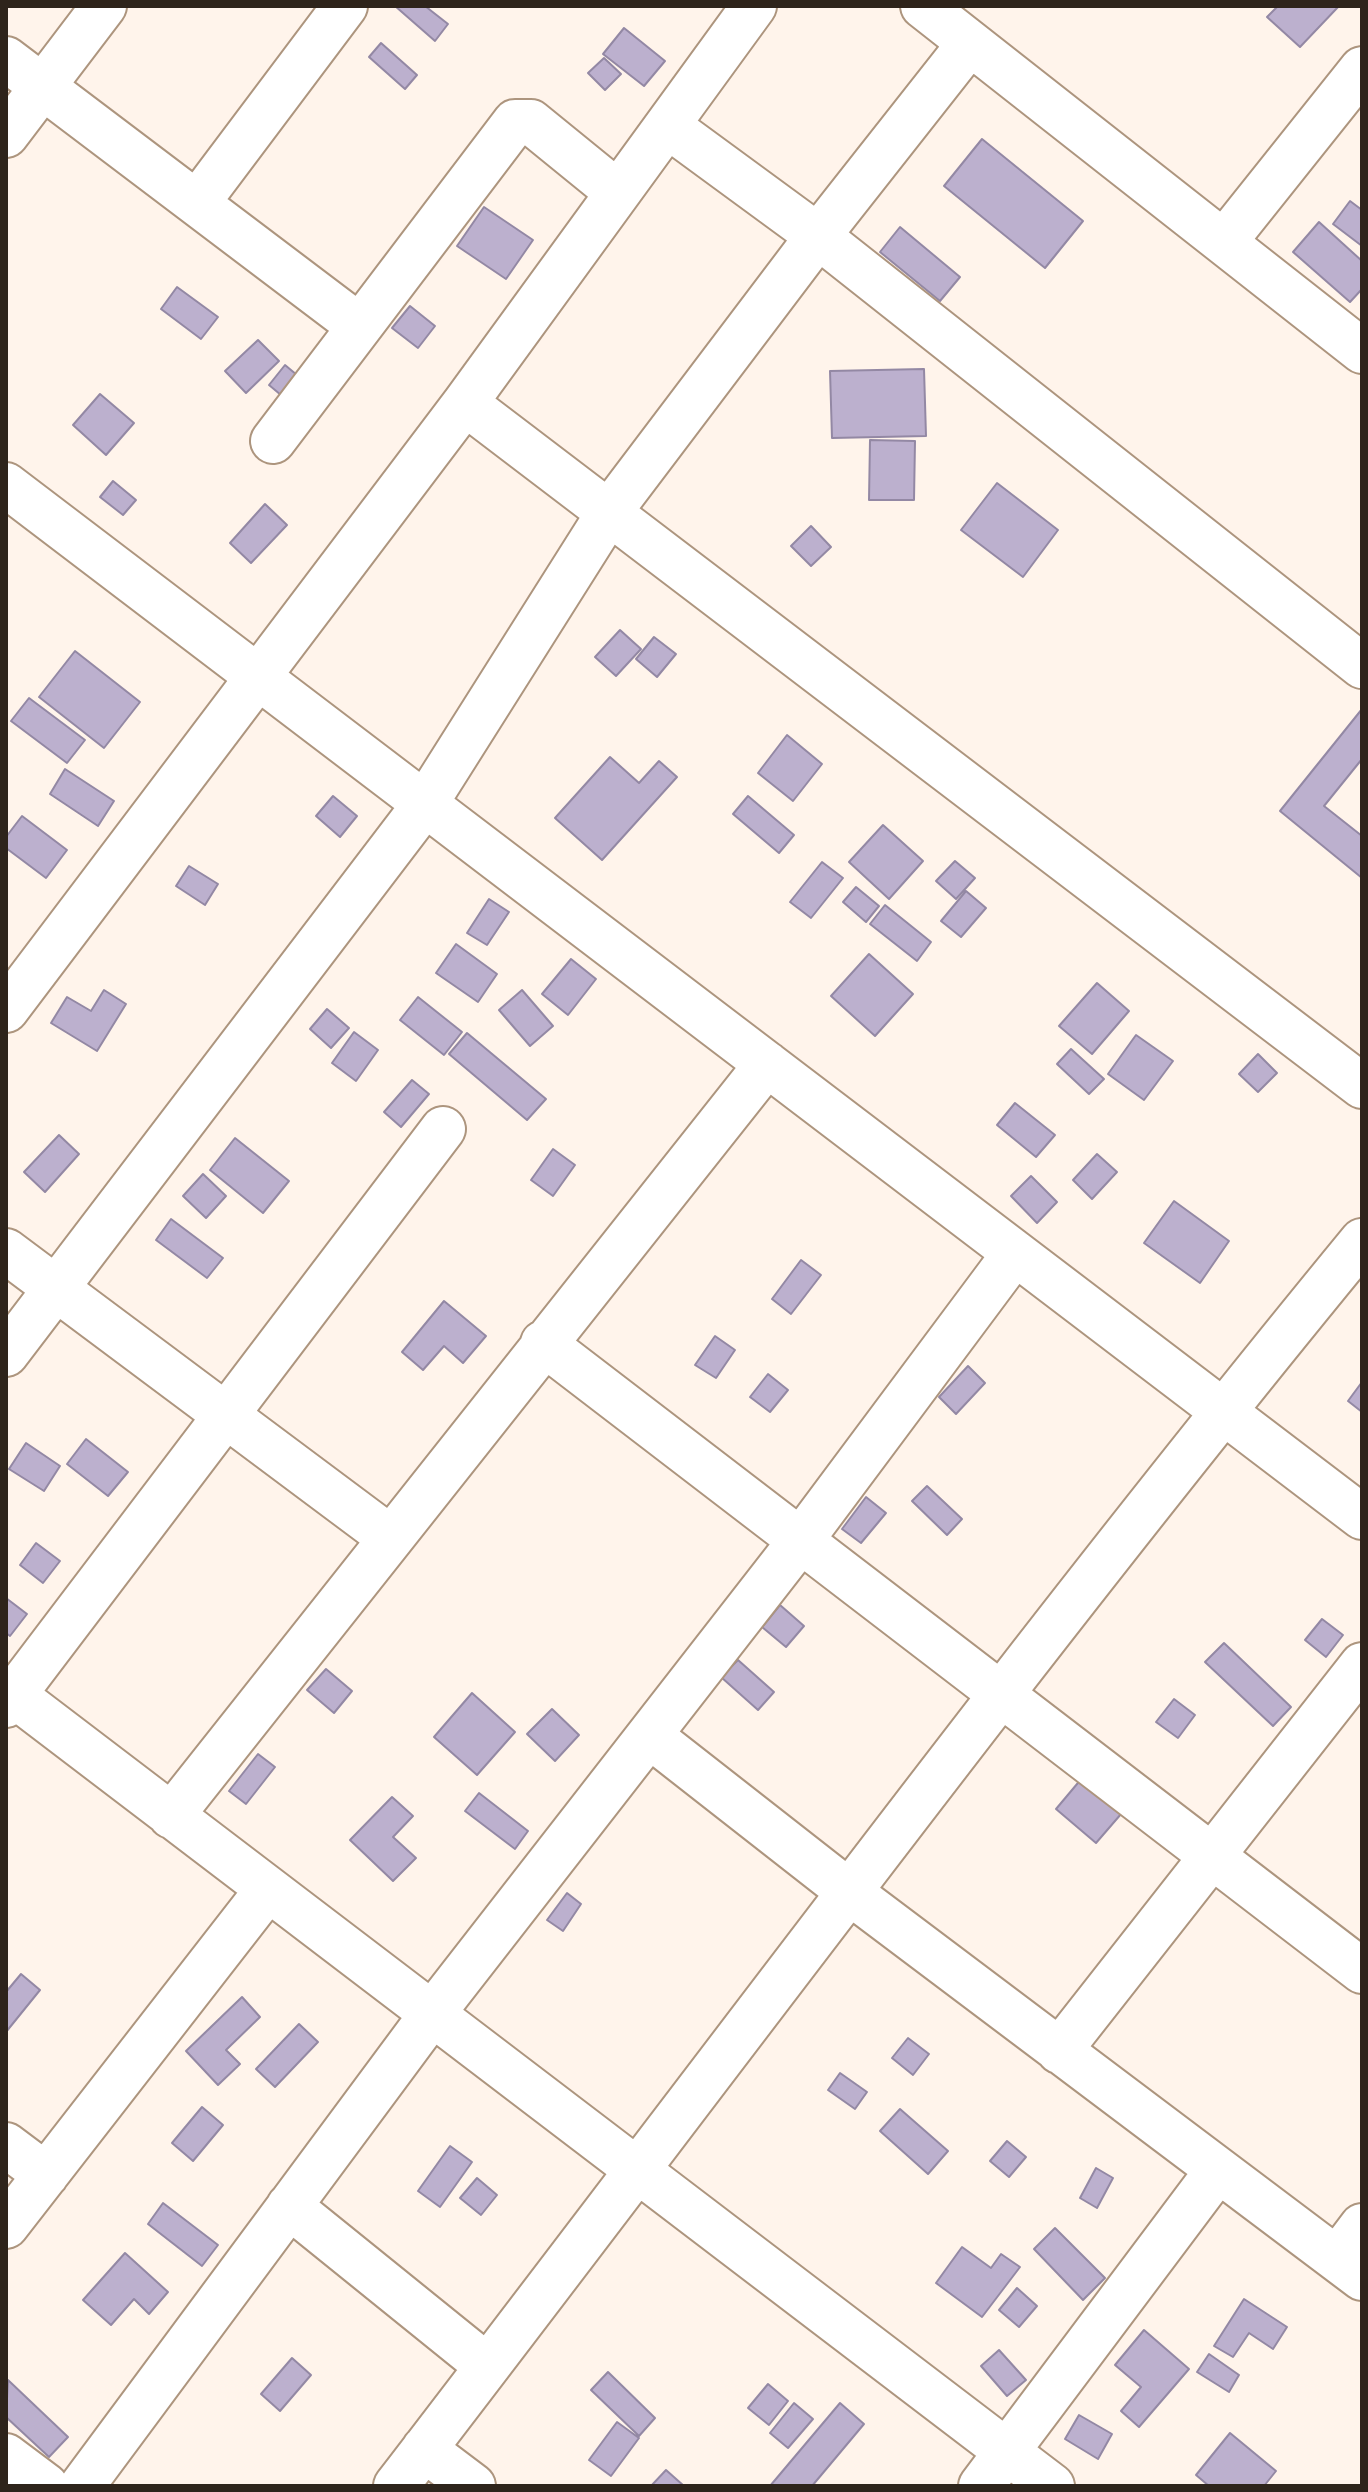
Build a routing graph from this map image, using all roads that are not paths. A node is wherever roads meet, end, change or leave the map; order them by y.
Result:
1 (104, 6) edge
2 (345, 6) edge
3 (754, 6) edge
4 (923, 6) edge
5 (970, 43) junction
6 (6, 59) edge
7 (1362, 69) edge
8 (42, 87) junction
9 (668, 126) junction
10 (6, 135) edge
11 (617, 192) junction
12 (197, 203) junction
13 (818, 236) junction
14 (1224, 242) junction
15 (359, 326) junction
16 (1362, 351) edge
17 (465, 403) junction
18 (273, 441) dead end
19 (6, 485) edge
20 (610, 511) junction
21 (1362, 666) edge
22 (258, 677) junction
23 (425, 804) junction
24 (6, 1010) edge
25 (767, 1064) junction
26 (1362, 1086) edge
27 (443, 1129) dead end
28 (1362, 1241) edge
29 (6, 1251) edge
30 (1015, 1253) junction
31 (56, 1288) junction
32 (543, 1343) junction
33 (6, 1354) edge
34 (1222, 1411) junction
35 (226, 1414) junction
36 (1362, 1517) edge
37 (389, 1537) junction
38 (801, 1540) junction
39 (1362, 1665) edge
40 (9, 1696) edge
41 (1003, 1696) junction
42 (650, 1736) junction
43 (171, 1816) junction
44 (1213, 1857) junction
45 (268, 1889) junction
46 (848, 1891) junction
47 (1362, 1971) edge
48 (432, 2014) junction
49 (1059, 2051) junction
50 (6, 2145) edge
51 (1218, 2170) junction
52 (638, 2171) junction
53 (46, 2175) junction
54 (289, 2206) junction
55 (6, 2226) edge
56 (1354, 2254) edge
57 (487, 2366) junction
58 (424, 2449) junction
59 (1007, 2452) junction
60 (6, 2456) edge
61 (46, 2486) edge
62 (82, 2486) edge
63 (396, 2486) edge
64 (473, 2486) edge
65 (981, 2486) edge
66 (1052, 2486) edge

1 - 8 street
2 - 12 street
3 - 9 street
4 - 5 street
5 - 13 street
5 - 14 street
6 - 8 street
7 - 14 street
8 - 10 street
8 - 12 street
9 - 11 street
9 - 13 street
11 - 15 street
11 - 17 street
12 - 15 street
13 - 20 street
13 - 21 street
14 - 16 street
15 - 18 street
17 - 20 street
17 - 22 street
19 - 22 street
20 - 23 street
20 - 26 street
22 - 23 street
22 - 24 street
23 - 25 street
23 - 31 street
25 - 30 street
25 - 32 street
27 - 35 street
28 - 34 street
29 - 31 street
30 - 34 street
30 - 38 street
31 - 33 street
31 - 35 street
32 - 37 street
32 - 38 street
34 - 36 street
34 - 41 street
35 - 37 street
35 - 40 street
37 - 43 street
38 - 41 street
38 - 42 street
39 - 44 street
40 - 43 street
41 - 44 street
41 - 46 street
42 - 46 street
42 - 48 street
43 - 45 street
44 - 47 street
44 - 49 street
45 - 48 street
45 - 53 street
46 - 49 street
46 - 52 street
48 - 52 street
48 - 54 street
49 - 51 street
50 - 53 street
51 - 56 street
51 - 59 street
52 - 57 street
52 - 59 street
53 - 55 street
54 - 57 street
54 - 62 street
57 - 58 street
58 - 63 street
58 - 64 street
59 - 65 street
59 - 66 street
60 - 61 street

